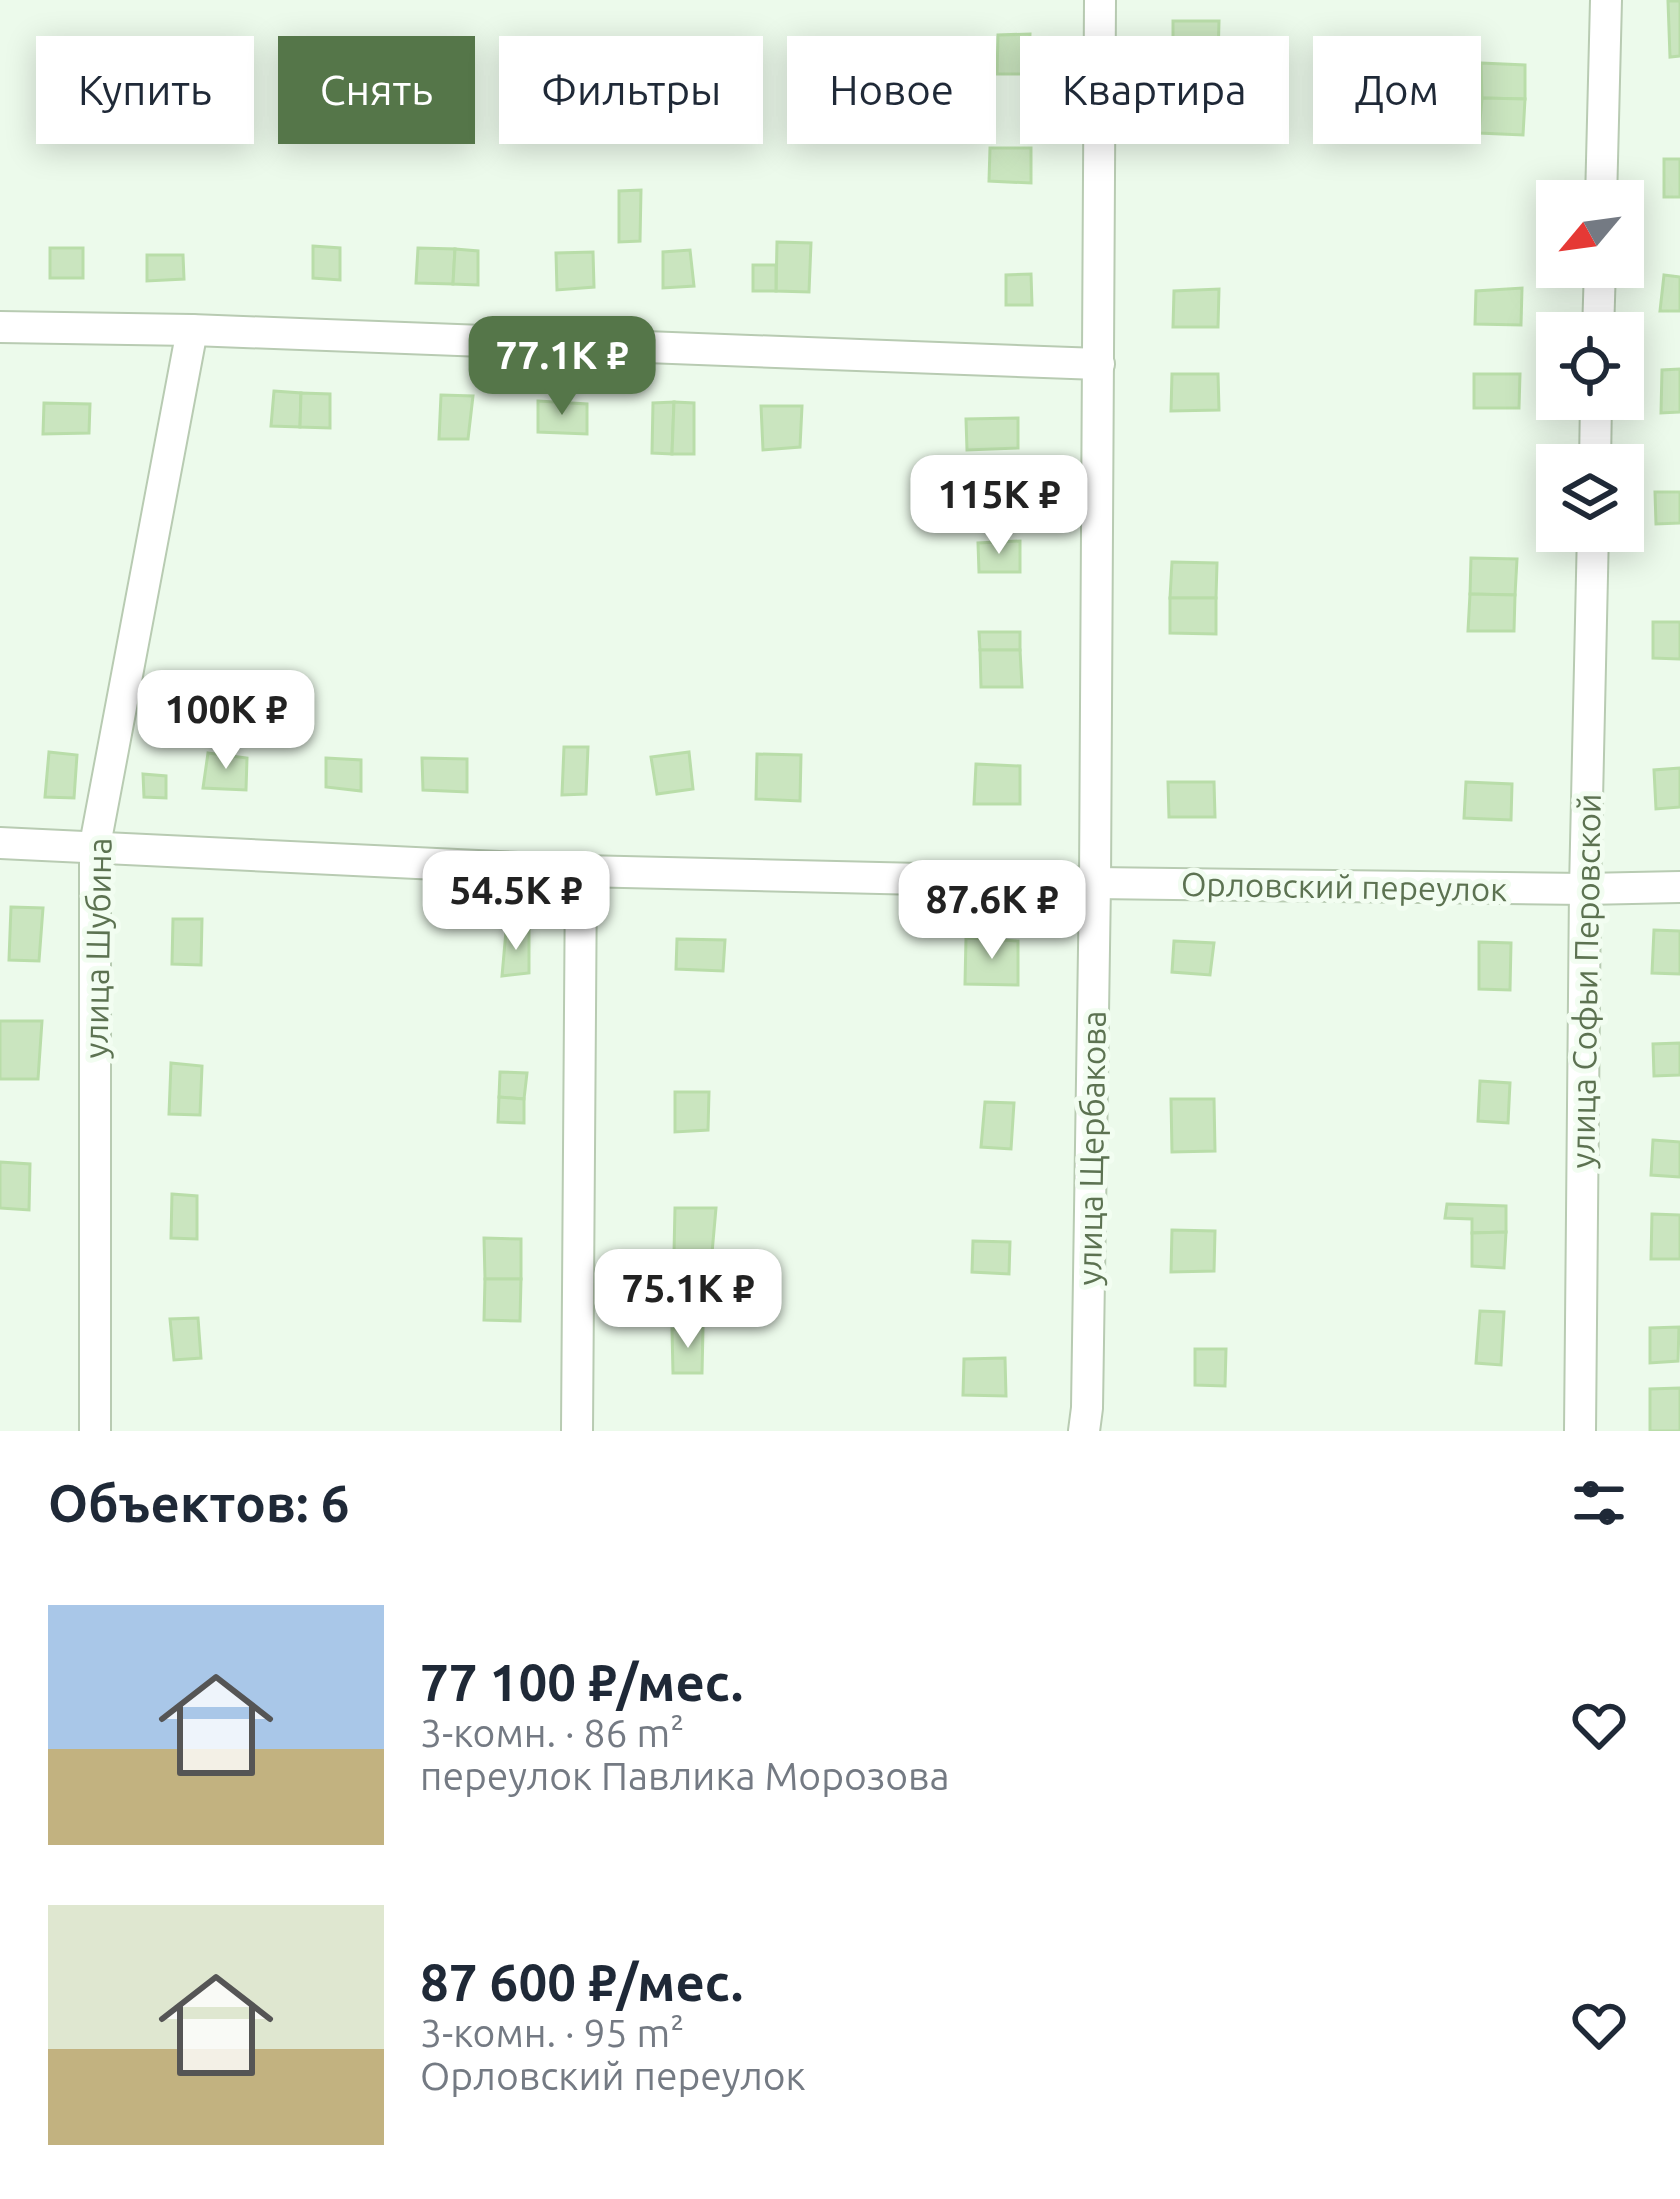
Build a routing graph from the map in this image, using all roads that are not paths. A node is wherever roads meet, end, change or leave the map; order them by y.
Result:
1 (1100, 0) edge
2 (1606, 0) edge
3 (1602, 180) edge
4 (0, 327) edge
5 (192, 330) junction
6 (1100, 364) junction
7 (1593, 552) edge
8 (0, 843) edge
9 (95, 845) junction
10 (581, 872) junction
11 (1095, 883) junction
12 (1680, 886) edge
13 (1585, 889) junction
14 (95, 1431) edge
15 (578, 1431) edge
16 (1084, 1431) edge
17 (1580, 1431) edge

1 - 6 street, улица Щербакова
2 - 3 street
4 - 5 street
5 - 6 street
5 - 9 street, улица Шубина
6 - 11 street, улица Щербакова
7 - 13 street, улица Софьи Перовской
8 - 9 street, Орловский переулок
9 - 10 street, Орловский переулок
9 - 14 street, улица Шубина
10 - 11 street, Орловский переулок
10 - 15 street
11 - 13 street, Орловский переулок
11 - 16 street, улица Щербакова
12 - 13 street, Орловский переулок
13 - 17 street, улица Софьи Перовской

